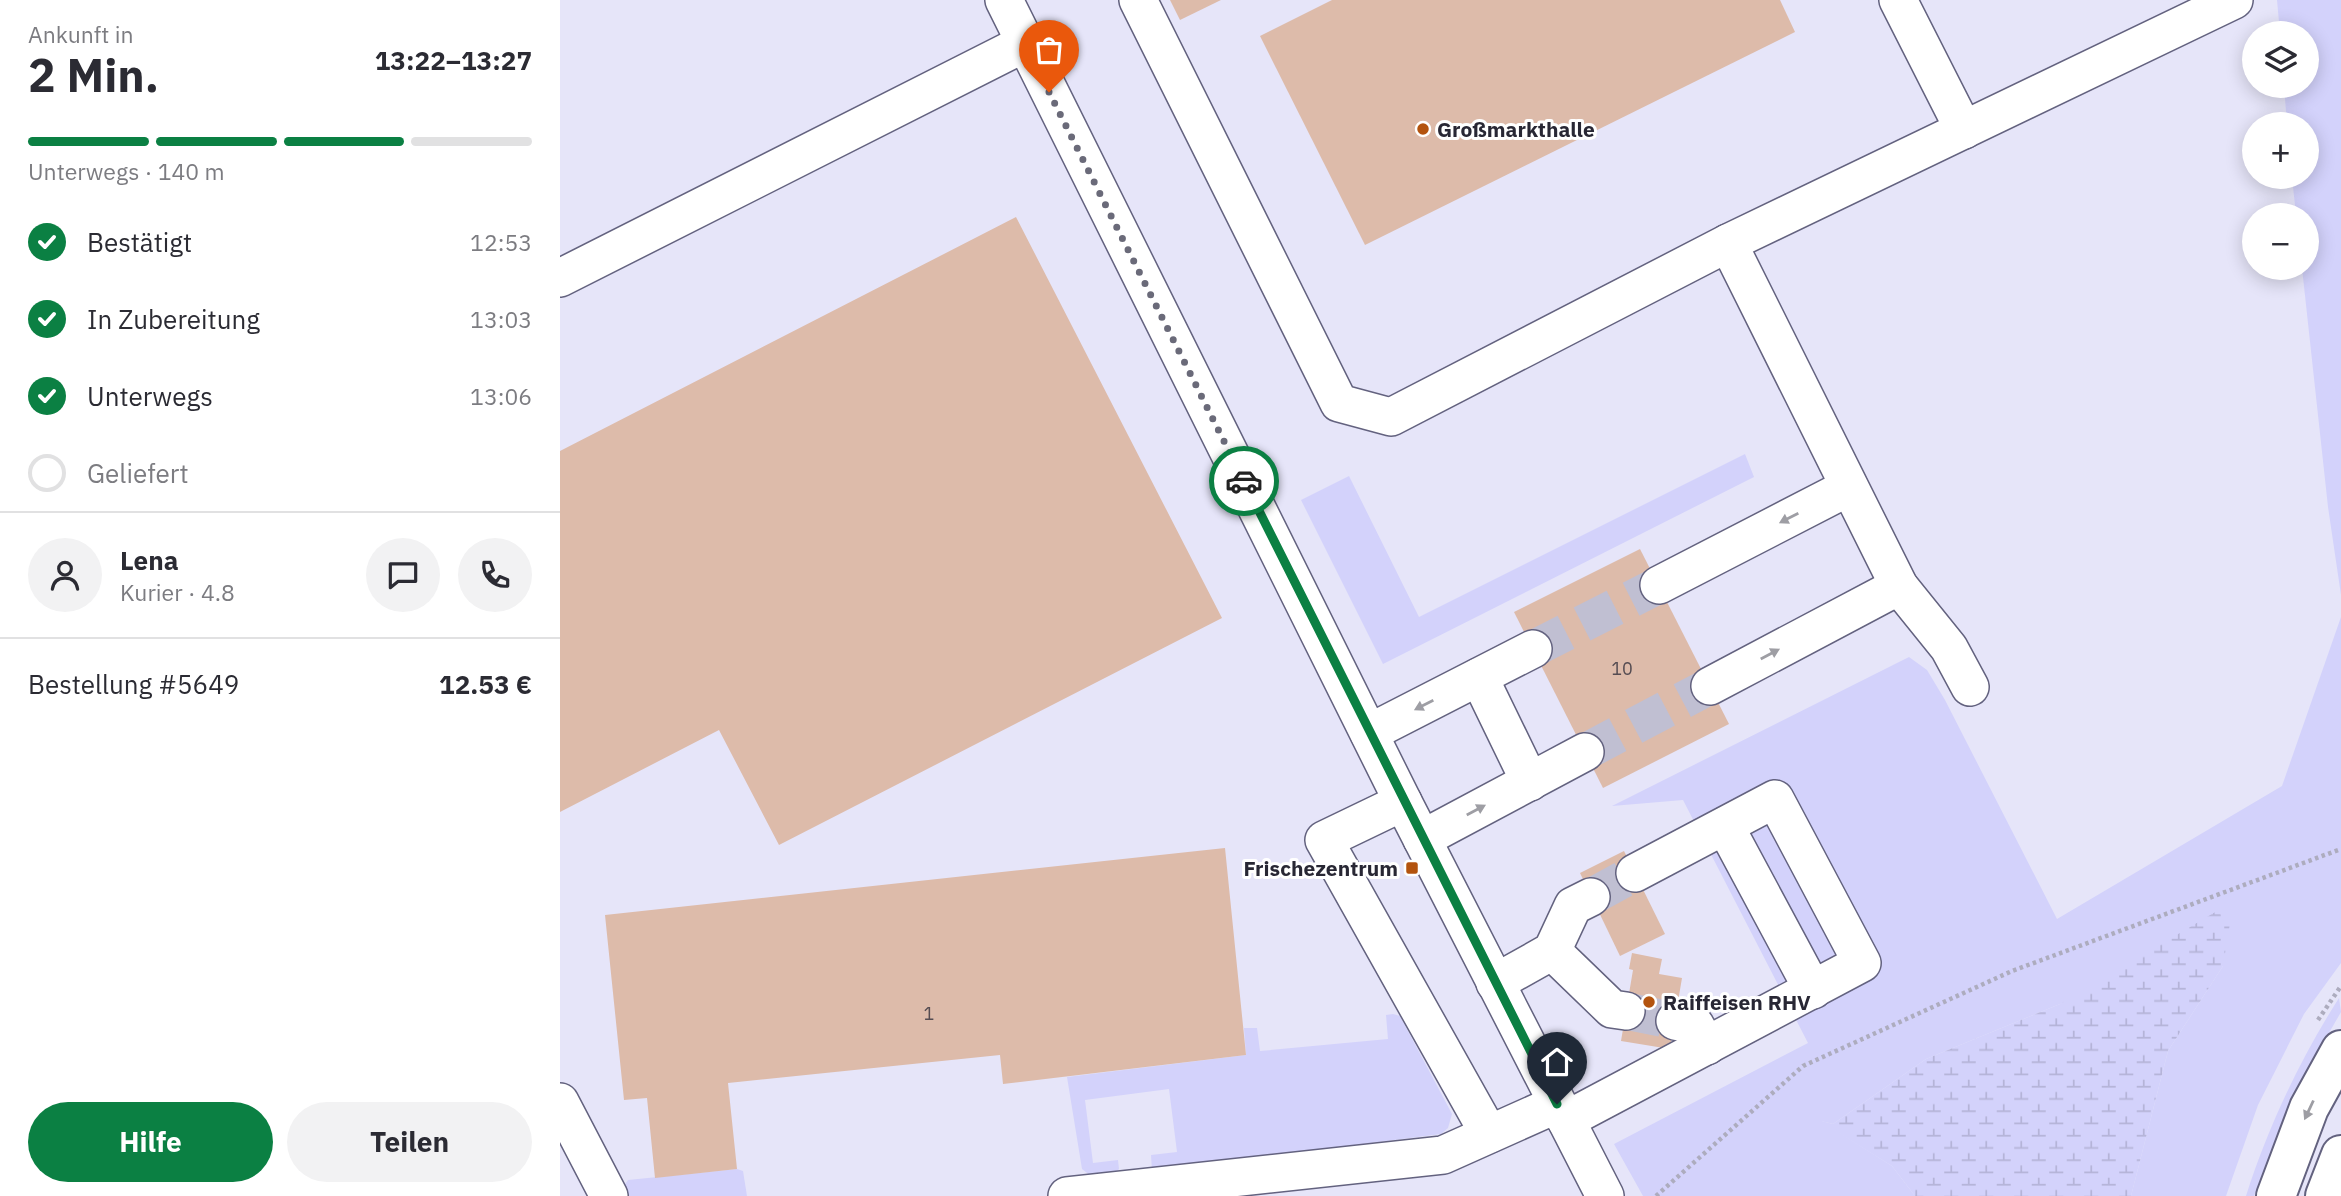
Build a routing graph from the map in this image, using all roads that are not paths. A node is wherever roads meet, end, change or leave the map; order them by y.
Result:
1 (1004, 0) edge
2 (1138, 0) edge
3 (1898, 0) edge
4 (2234, 0) edge
5 (1025, 43) junction
6 (1964, 130) junction
7 (1728, 243) junction
8 (560, 278) edge
9 (1849, 487) junction
10 (1659, 585) tunnel mouth
11 (1899, 586) junction
12 (1533, 649) tunnel mouth
13 (1479, 677) junction
14 (1710, 686) tunnel mouth
15 (1970, 687) dead end
16 (1369, 733) junction
17 (1585, 752) tunnel mouth
18 (1530, 782) junction
19 (1403, 802) junction
20 (1725, 826) junction
21 (1422, 839) junction
22 (1635, 873) tunnel mouth
23 (1591, 897) tunnel mouth
24 (1552, 951) junction
25 (1495, 983) junction
26 (1813, 990) junction
27 (1626, 1012) tunnel mouth
28 (1675, 1021) tunnel mouth
29 (1707, 1046) junction
30 (2341, 1049) edge
31 (560, 1102) edge
32 (1562, 1112) junction
33 (1489, 1134) junction
34 (2341, 1155) edge
35 (609, 1196) edge
36 (1067, 1196) edge
37 (1605, 1196) edge
38 (2276, 1196) edge
39 (2325, 1196) edge

1 - 5 street
2 - 7 street
3 - 6 street
4 - 6 street
5 - 8 street
5 - 16 street
6 - 7 street
7 - 9 street
9 -> 10 street
9 - 11 street
14 -> 11 street
11 - 15 street
12 - 13 street
13 -> 16 street
13 - 18 street
16 - 19 street
17 - 18 street
21 -> 18 street
19 - 21 street
19 - 33 street
20 - 22 street
20 - 26 street
20 - 26 street
21 - 25 street
23 - 24 street
24 - 25 street
24 - 27 street
25 - 32 street
26 - 29 street
28 - 29 street
29 - 32 street
30 -> 38 main road
31 - 35 street
32 - 33 street
32 - 37 street
33 - 36 street
34 - 39 main road

